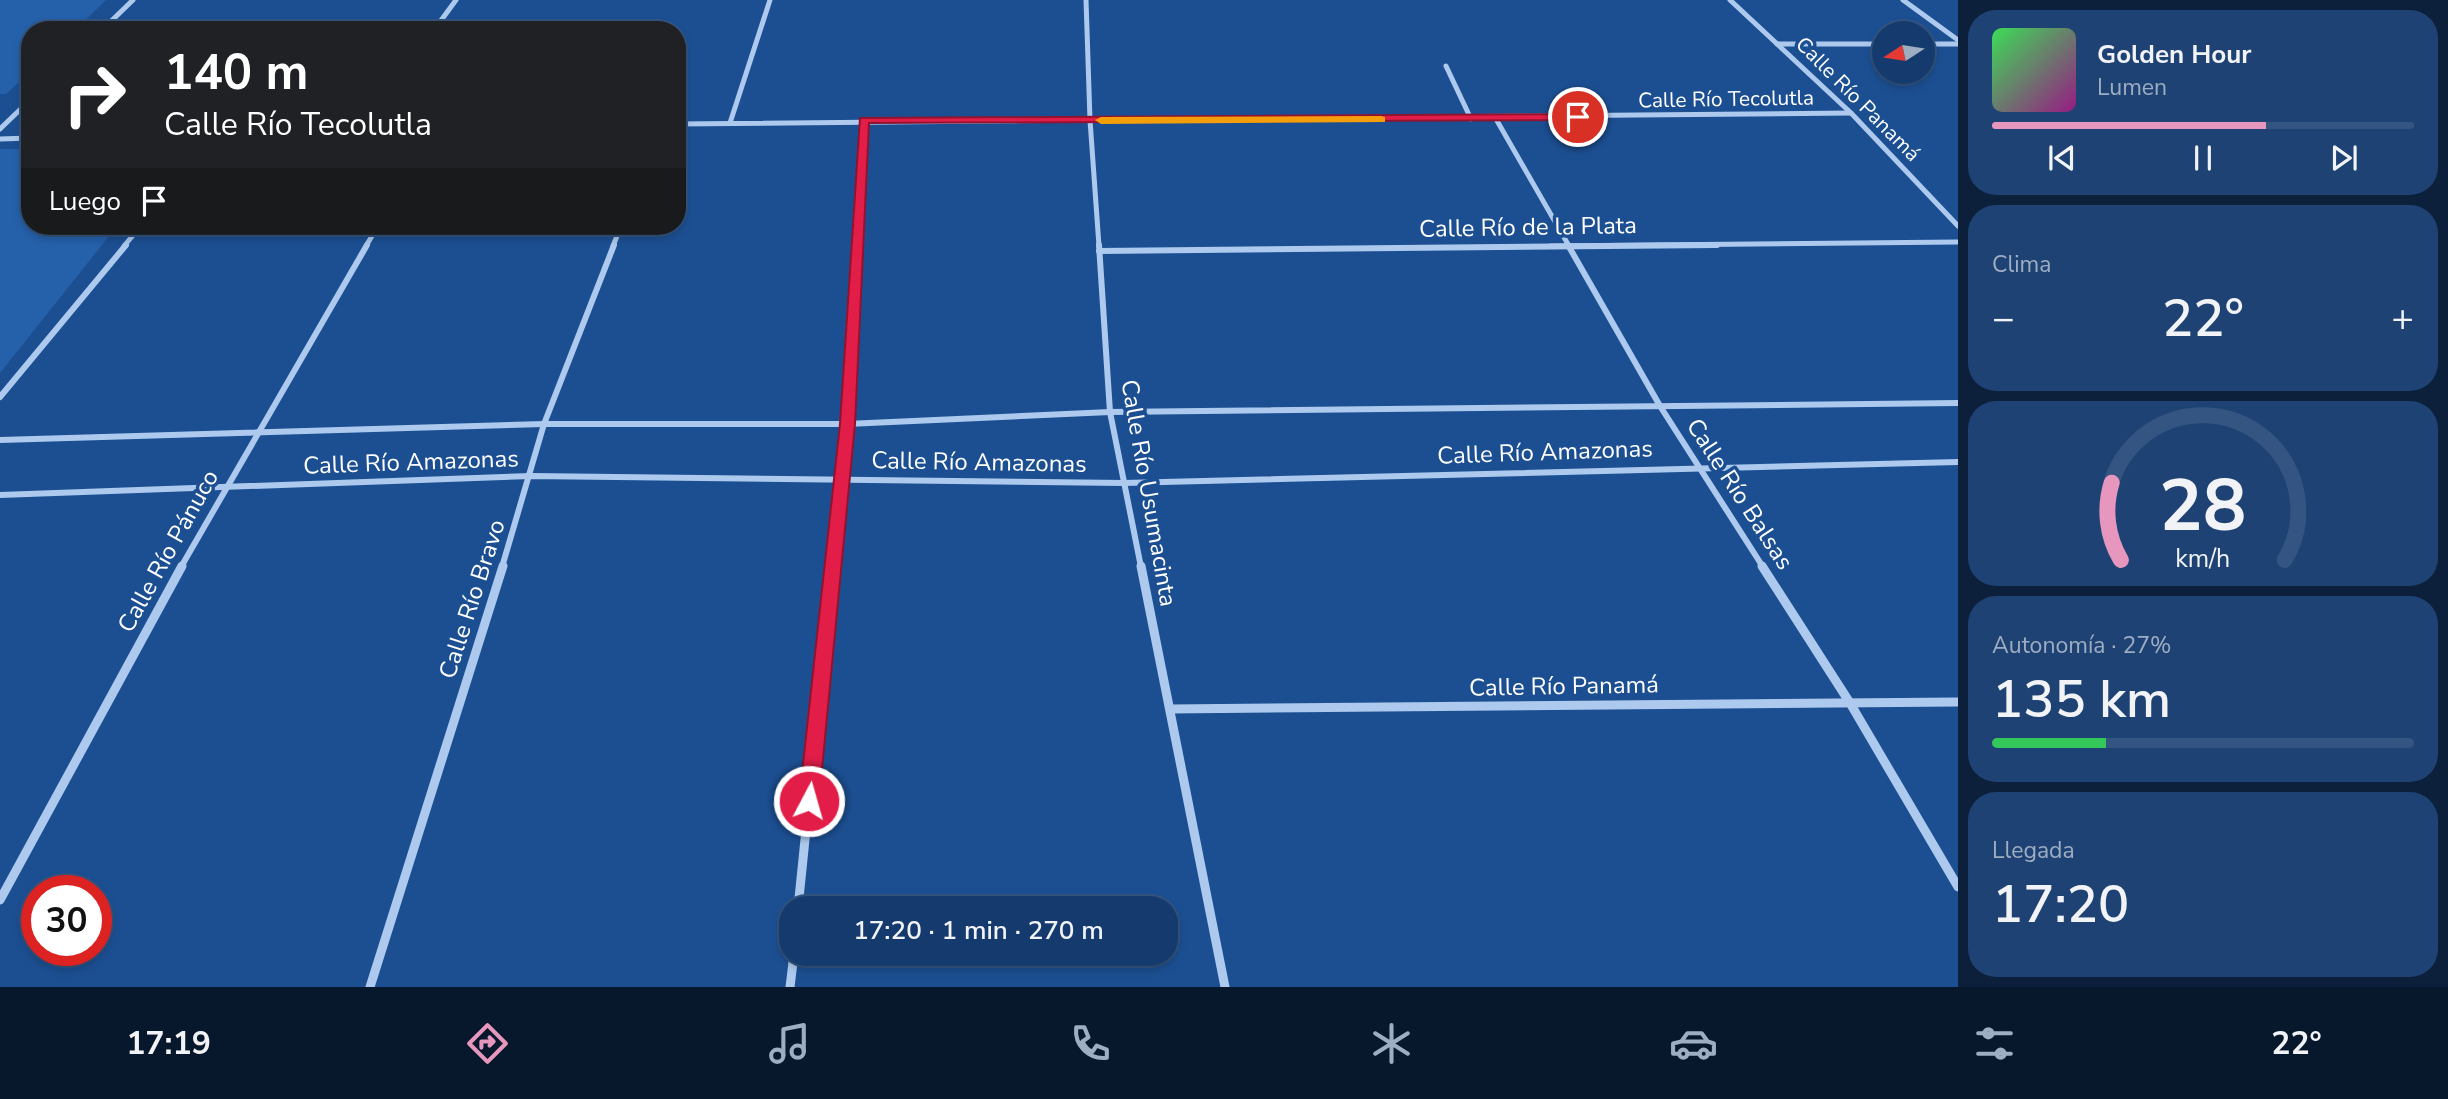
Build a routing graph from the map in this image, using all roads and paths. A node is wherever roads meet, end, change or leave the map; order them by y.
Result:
1 (133, 0) edge
2 (456, 0) edge
3 (770, 0) edge
4 (1086, 0) edge
5 (1730, 0) edge
6 (1903, 0) edge
7 (111, 21) edge
8 (441, 21) edge
9 (1958, 42) edge
10 (1936, 43) edge
11 (1777, 44) junction
12 (1872, 44) edge
13 (1446, 66) dead end
14 (21, 109) edge
15 (1851, 113) junction
16 (1471, 119) junction
17 (1496, 119) junction
18 (864, 120) junction
19 (1090, 120) junction
20 (730, 123) junction
21 (686, 124) edge
22 (0, 129) edge
23 (21, 138) edge
24 (0, 139) edge
25 (1958, 226) edge
26 (134, 235) edge
27 (373, 235) edge
28 (618, 235) edge
29 (1958, 242) edge
30 (1569, 246) junction
31 (1099, 251) junction
32 (0, 397) edge
33 (1958, 404) edge
34 (1660, 406) junction
35 (1110, 412) junction
36 (544, 424) junction
37 (847, 424) junction
38 (255, 434) junction
39 (0, 440) edge
40 (1958, 462) edge
41 (1699, 467) junction
42 (531, 477) junction
43 (842, 479) junction
44 (1124, 482) junction
45 (224, 489) junction
46 (0, 495) edge
47 (1958, 702) edge
48 (1850, 703) junction
49 (1170, 709) junction
50 (1958, 887) edge
51 (799, 896) edge
52 (0, 900) edge
53 (792, 966) edge
54 (370, 987) edge
55 (790, 987) edge
56 (1225, 987) edge

1 - 7 street
2 - 8 street
3 - 20 street
4 - 19 street, Calle Río Usumacinta
5 - 11 street, Calle Río Panamá
6 - 9 street
9 - 10 street
11 - 12 street
11 - 15 street, Calle Río Panamá
13 - 16 street
14 - 22 street
15 - 17 street, Calle Río Tecolutla
15 - 25 street, Calle Río Panamá
16 - 17 street, Calle Río Tecolutla
16 - 19 street, Calle Río Tecolutla
17 - 30 street, Calle Río Balsas
18 - 19 street, Calle Río Tecolutla
18 - 20 street, Calle Río Tecolutla
18 - 37 street
19 - 31 street, Calle Río Usumacinta
20 - 21 street, Calle Río Tecolutla
23 - 24 street
26 - 32 street
27 - 38 street, Calle Río Pánuco
28 - 36 street, Calle Río Bravo
29 - 30 street, Calle Río de la Plata
30 - 31 street, Calle Río de la Plata
30 - 34 street, Calle Río Balsas
31 - 35 street, Calle Río Usumacinta
33 - 34 street, Calle Río Amazonas
34 - 35 street, Calle Río Amazonas
34 - 41 street, Calle Río Balsas
35 - 37 street, Calle Río Amazonas
35 - 44 street, Calle Río Usumacinta
36 - 37 street, Calle Río Amazonas
36 - 38 street, Calle Río Amazonas
36 - 42 street, Calle Río Bravo
37 - 43 street
38 - 39 street, Calle Río Amazonas
38 - 45 street, Calle Río Pánuco
40 - 41 street, Calle Río Amazonas
41 - 44 street, Calle Río Amazonas
41 - 48 street, Calle Río Balsas
42 - 43 street, Calle Río Amazonas
42 - 45 street, Calle Río Amazonas
42 - 54 street, Calle Río Bravo
43 - 44 street, Calle Río Amazonas
43 - 51 street
44 - 49 street, Calle Río Usumacinta
45 - 46 street, Calle Río Amazonas
45 - 52 street, Calle Río Pánuco
47 - 48 street, Calle Río Panamá
48 - 49 street, Calle Río Panamá
48 - 50 street, Calle Río Balsas
49 - 56 street, Calle Río Usumacinta
53 - 55 street

